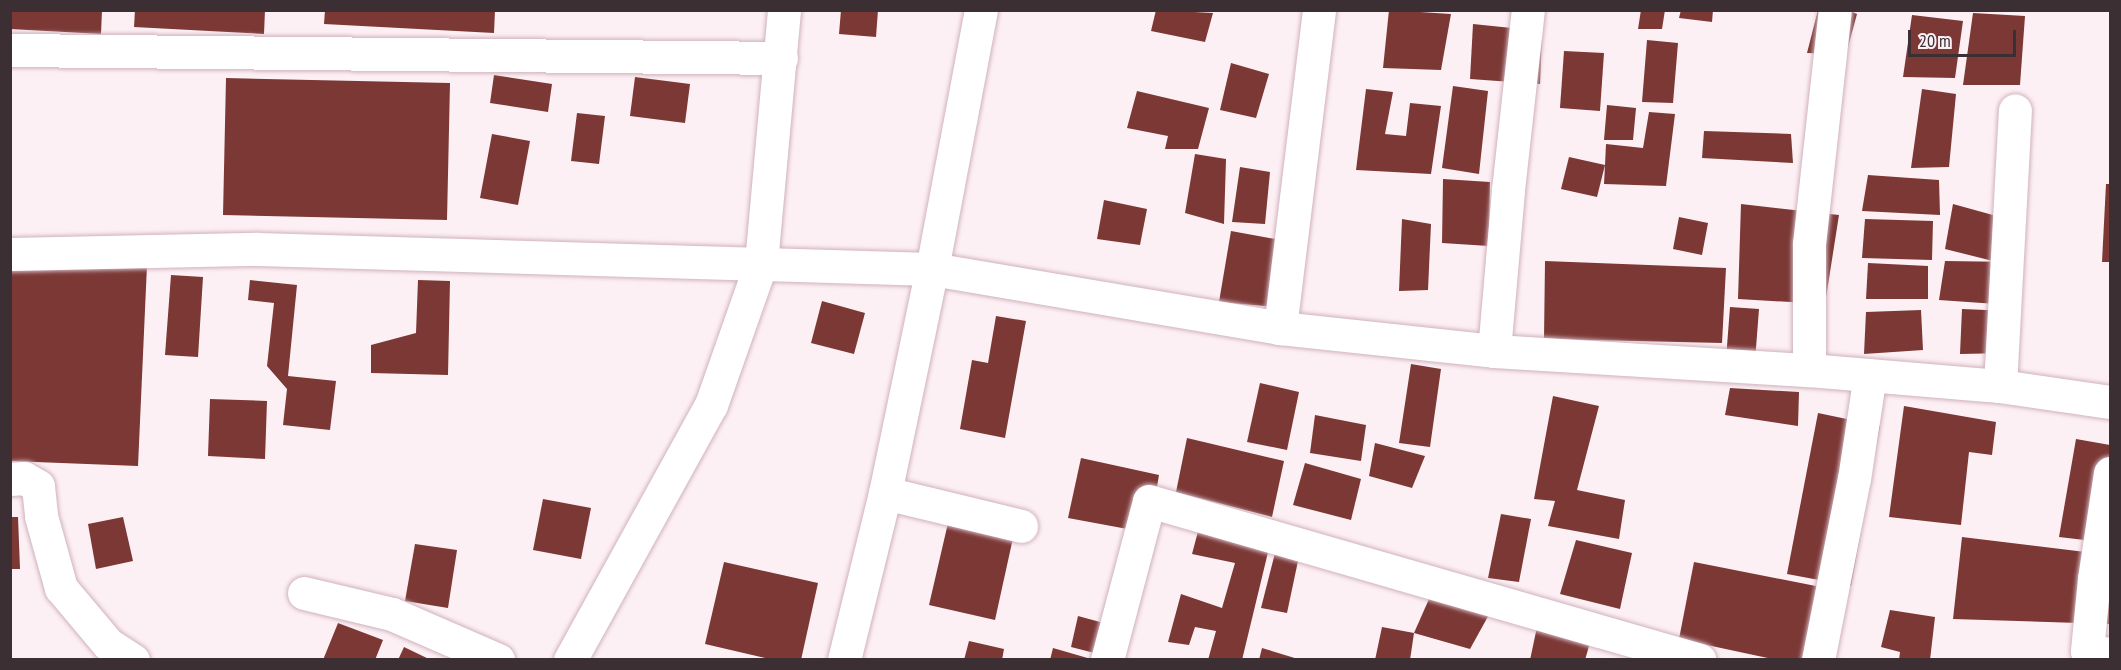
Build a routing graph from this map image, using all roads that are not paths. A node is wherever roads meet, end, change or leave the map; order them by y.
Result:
1 (784, 10) edge
2 (981, 10) edge
3 (1319, 10) edge
4 (1528, 10) edge
5 (1835, 10) edge
6 (10, 50) edge
7 (781, 58) junction
8 (2015, 110) dead end
9 (10, 254) edge
10 (761, 263) junction
11 (932, 269) junction
12 (1280, 328) junction
13 (1494, 351) junction
14 (1809, 370) junction
15 (1870, 375) junction
16 (2000, 386) junction
17 (2110, 402) edge
18 (2110, 473) edge
19 (10, 479) edge
20 (885, 493) junction
21 (1021, 526) dead end
22 (304, 593) dead end
23 (2094, 655) edge
24 (134, 660) edge
25 (498, 660) edge
26 (570, 660) edge
27 (844, 660) edge
28 (1107, 660) edge
29 (1700, 660) edge
30 (1818, 660) edge

1 - 7 street
2 - 11 street
3 - 12 street
4 - 13 street
5 - 14 street
6 - 7 street
7 - 10 street
8 - 16 street
9 - 10 street
10 - 11 street
10 - 26 street
11 - 12 street
11 - 20 street
12 - 13 street
13 - 14 street
14 - 15 street
15 - 16 street
15 - 30 street
16 - 17 street
18 - 23 street
19 - 24 street
20 - 21 street
20 - 27 street
22 - 25 street
28 - 29 street

